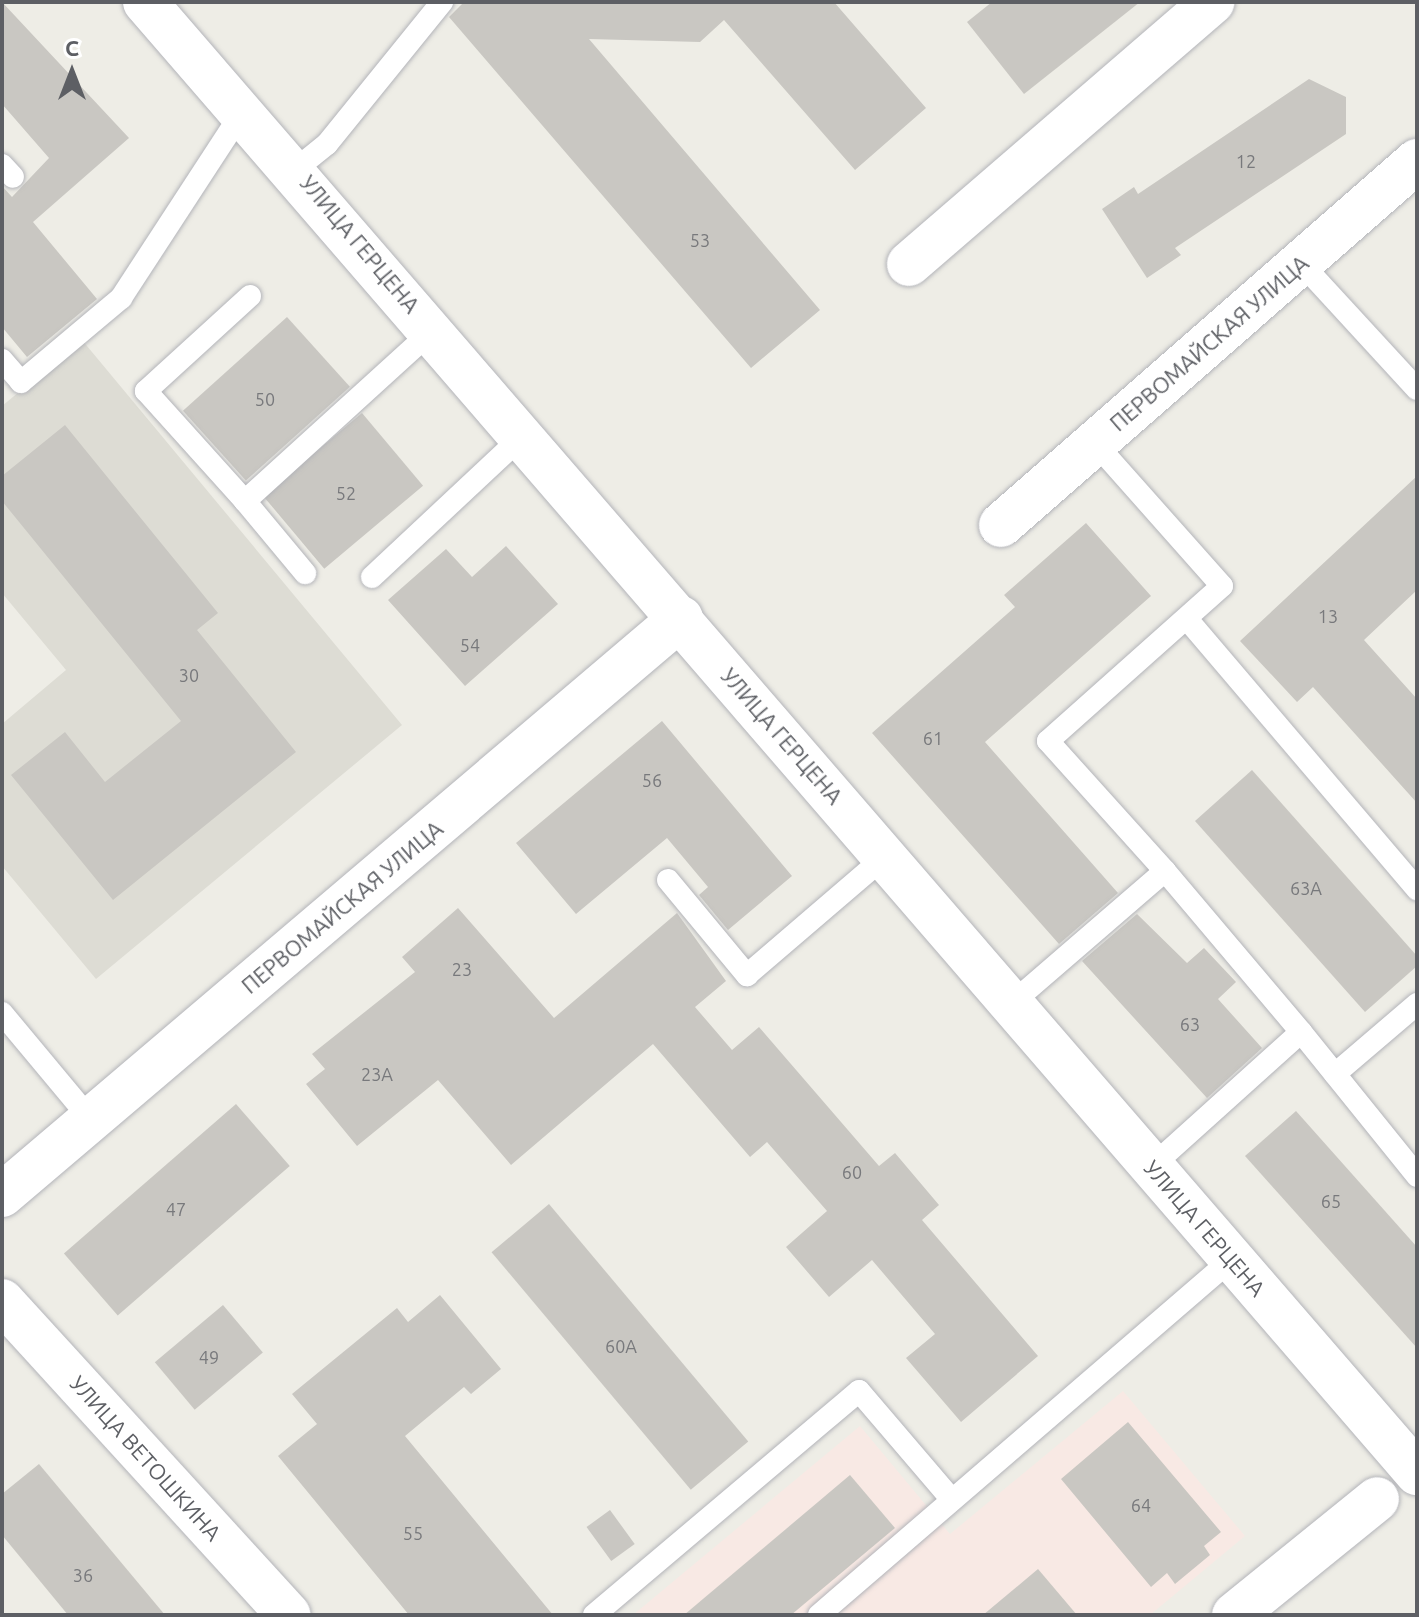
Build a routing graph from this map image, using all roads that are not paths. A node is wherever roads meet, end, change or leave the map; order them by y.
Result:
1 (145, 2) edge
2 (442, 2) edge
3 (1212, 2) edge
4 (243, 111) junction
5 (1417, 161) edge
6 (296, 169) junction
7 (1301, 263) junction
8 (909, 264) dead end
9 (250, 296) dead end
10 (433, 330) junction
11 (2, 360) edge
12 (1417, 389) edge
13 (524, 435) junction
14 (1095, 443) junction
15 (245, 501) junction
16 (1001, 525) dead end
17 (305, 573) dead end
18 (372, 577) dead end
19 (681, 618) junction
20 (1187, 619) junction
21 (886, 856) junction
22 (1165, 871) junction
23 (668, 880) dead end
24 (1417, 889) edge
25 (1012, 1003) junction
26 (1417, 1004) edge
27 (2, 1013) edge
28 (1301, 1032) junction
29 (1335, 1074) junction
30 (91, 1120) junction
31 (1152, 1166) junction
32 (1417, 1176) edge
33 (2, 1195) edge
34 (1232, 1259) junction
35 (2, 1301) edge
36 (1417, 1473) edge
37 (1377, 1499) dead end
38 (952, 1500) junction
39 (289, 1615) edge
40 (594, 1615) edge
41 (819, 1615) edge
42 (1234, 1615) edge

1 - 4 street, УЛИЦА ГЕРЦЕНА
2 - 6 lane
3 - 8 street
4 - 6 street, УЛИЦА ГЕРЦЕНА
4 - 11 lane
5 - 7 street, ПЕРВОМАЙСКАЯ УЛИЦА
6 - 10 street, УЛИЦА ГЕРЦЕНА
7 - 12 lane
7 - 14 street, ПЕРВОМАЙСКАЯ УЛИЦА
9 - 15 lane
10 - 13 street, УЛИЦА ГЕРЦЕНА
10 - 15 lane
13 - 18 lane
13 - 19 street, УЛИЦА ГЕРЦЕНА
14 - 16 street, ПЕРВОМАЙСКАЯ УЛИЦА
14 - 20 lane
15 - 17 lane
19 - 21 street, УЛИЦА ГЕРЦЕНА
19 - 30 street, ПЕРВОМАЙСКАЯ УЛИЦА
20 - 22 lane
20 - 24 lane
21 - 23 lane
21 - 25 street, УЛИЦА ГЕРЦЕНА
22 - 25 lane
22 - 28 lane
25 - 31 street, УЛИЦА ГЕРЦЕНА
26 - 29 lane
27 - 30 lane
28 - 29 lane
28 - 31 lane
29 - 32 lane
30 - 33 street, ПЕРВОМАЙСКАЯ УЛИЦА
31 - 34 street, УЛИЦА ГЕРЦЕНА
34 - 36 street, УЛИЦА ГЕРЦЕНА
34 - 38 lane
35 - 39 street, УЛИЦА ВЕТОШКИНА
37 - 42 street
38 - 40 lane
38 - 41 lane

